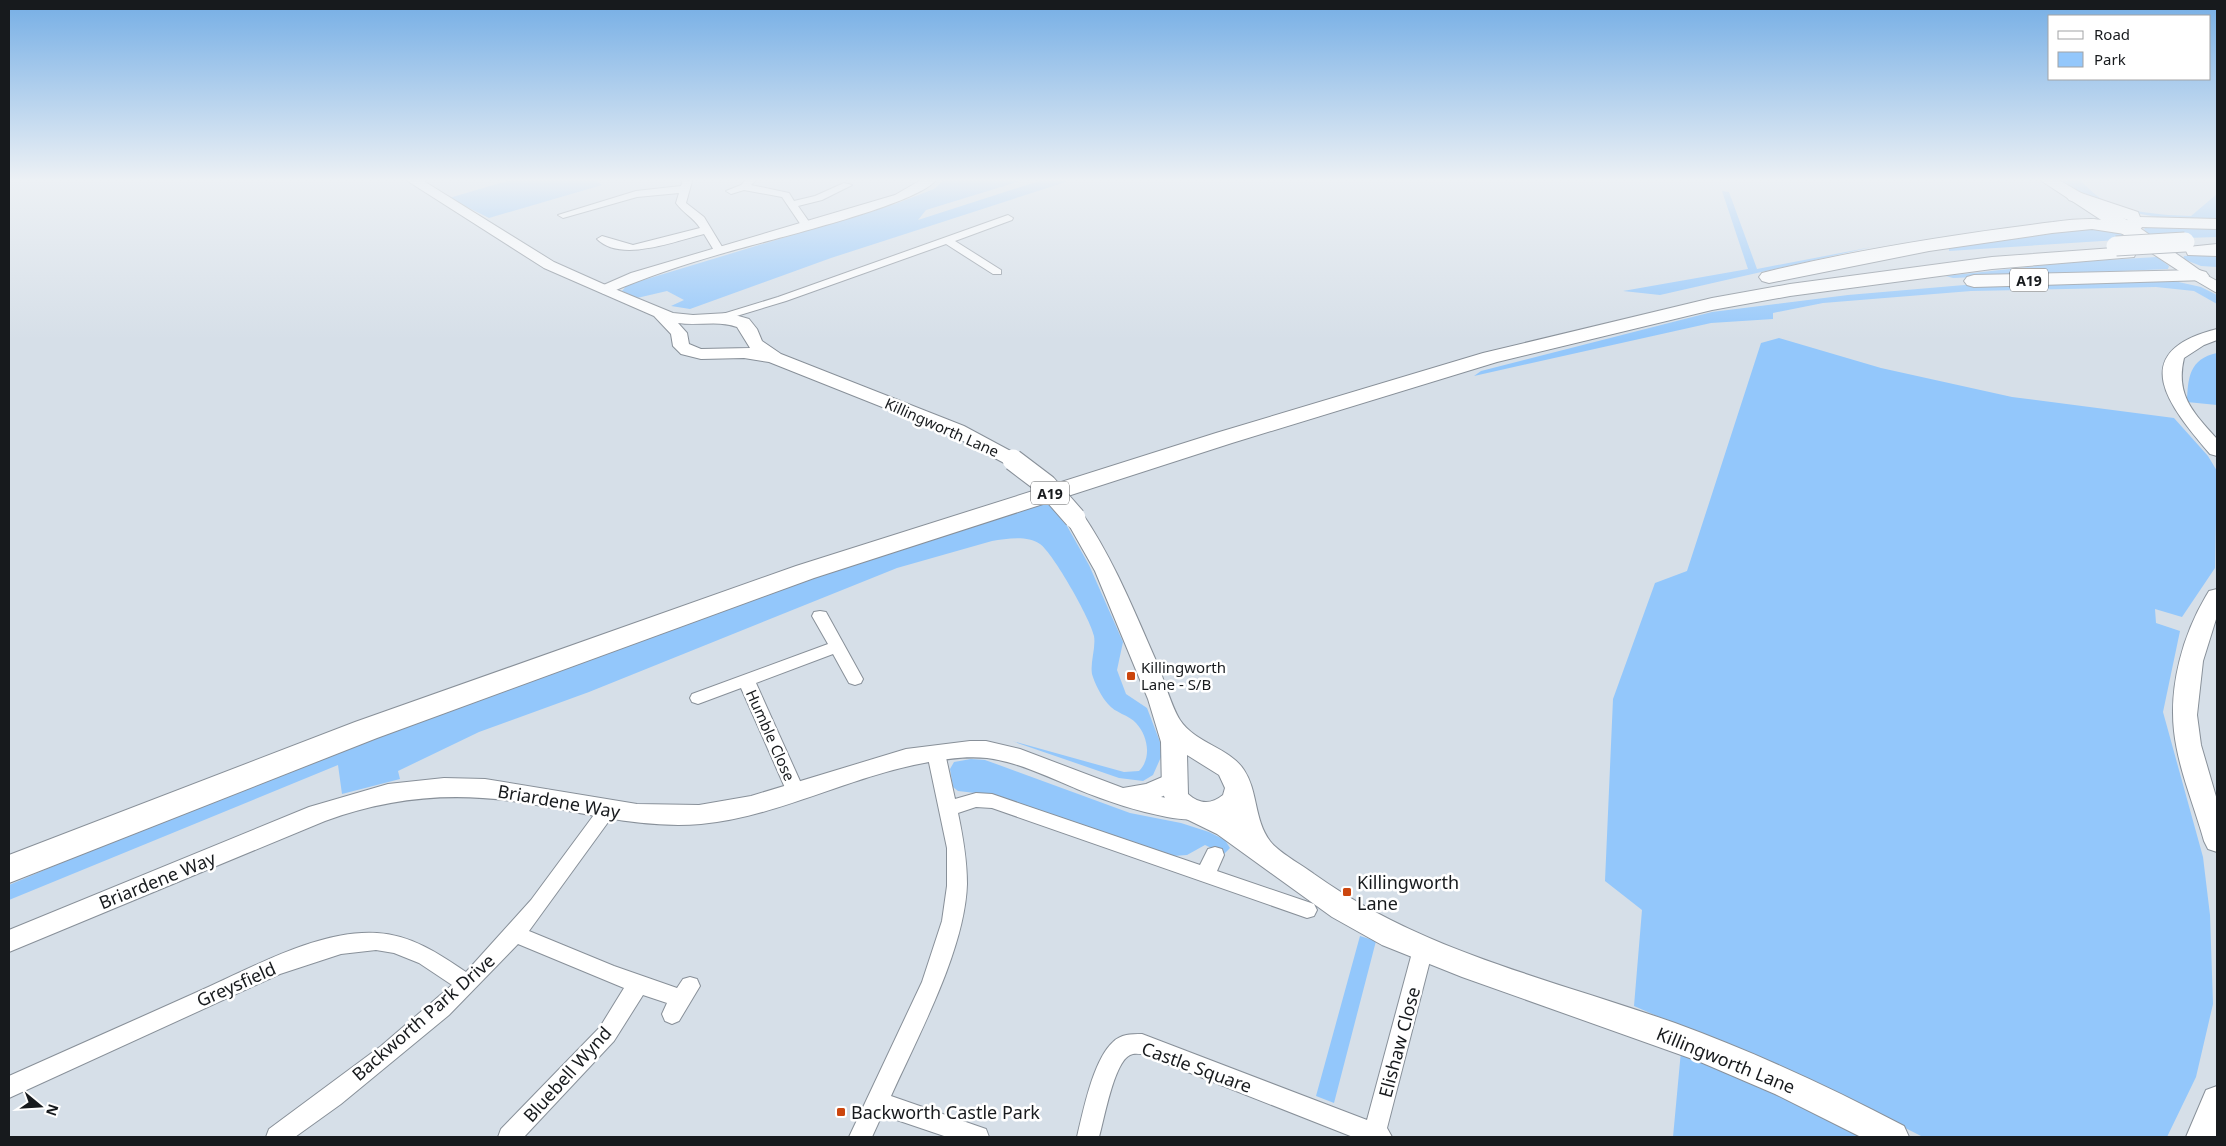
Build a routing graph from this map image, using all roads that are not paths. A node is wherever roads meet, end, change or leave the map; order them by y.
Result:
1 (498, 233) edge
2 (692, 233) edge
3 (708, 233) edge
4 (780, 233) edge
5 (965, 233) edge
6 (2012, 233) edge
7 (2115, 233) edge
8 (2120, 233) edge
9 (2128, 233) edge
10 (947, 240) junction
11 (2217, 241) edge
12 (590, 243) dead end
13 (2125, 243) junction
14 (719, 250) junction
15 (2217, 250) edge
16 (2202, 266) edge
17 (997, 272) dead end
18 (2217, 288) edge
19 (604, 290) junction
20 (782, 299) junction
21 (1706, 299) junction
22 (661, 315) junction
23 (715, 319) junction
24 (749, 331) junction
25 (2217, 334) edge
26 (680, 336) junction
27 (719, 353) junction
28 (775, 358) junction
29 (2217, 450) edge
30 (2217, 596) edge
31 (820, 616) dead end
32 (837, 647) junction
33 (855, 679) dead end
34 (746, 680) junction
35 (698, 698) dead end
36 (1169, 724) junction
37 (936, 753) junction
38 (1216, 763) junction
39 (1174, 779) junction
40 (1238, 786) junction
41 (795, 790) junction
42 (1122, 796) junction
43 (948, 808) junction
44 (608, 810) junction
45 (1199, 812) junction
46 (2217, 841) edge
47 (1260, 848) junction
48 (9, 849) edge
49 (1215, 855) dead end
50 (9, 869) edge
51 (1206, 873) junction
52 (1307, 910) dead end
53 (515, 934) junction
54 (9, 941) edge
55 (1423, 949) junction
56 (467, 984) junction
57 (638, 984) junction
58 (682, 1000) dead end
59 (9, 1087) edge
60 (2217, 1101) edge
61 (877, 1102) junction
62 (1334, 1119) joint
63 (1378, 1136) edge
64 (277, 1137) edge
65 (509, 1137) edge
66 (860, 1137) edge
67 (978, 1137) edge
68 (1088, 1137) edge
69 (1893, 1137) edge
70 (2202, 1137) edge

1 - 19 main road
2 - 12 street
3 - 14 street
4 - 14 street
5 - 10 street
6 - 21 highway, A19
7 - 13 main road
8 - 13 highway, A19
9 - 13 highway, A19
10 - 17 street
10 - 20 street
11 - 16 highway, A19
13 - 16 highway, A19
13 - 21 highway, A19
14 - 19 street
15 - 16 highway, A19
16 - 18 main road
16 - 21 highway, A19
19 - 22 main road
20 - 23 street
20 - 24 street
21 - 48 highway, A19
21 - 50 highway, A19
22 - 23 main road
22 - 26 main road
23 - 24 main road
23 - 26 main road
24 - 27 main road
24 - 28 main road
25 - 29 main road
26 - 27 main road
27 - 28 main road
28 - 36 main road, Killingworth Lane, bridge
30 - 46 main road
31 - 32 street
32 - 33 street
32 - 34 street, Humble Close
34 - 35 street, Humble Close
34 - 41 street, Humble Close
36 - 38 main road
36 - 39 main road
37 - 41 street, Briardene Way
37 - 42 street, Briardene Way
37 - 43 street
38 - 39 main road
38 - 40 main road
39 - 42 street
39 - 45 main road
40 - 45 main road
40 - 47 main road
41 - 44 street, Briardene Way
42 - 45 street
43 - 51 street
43 - 61 street
44 - 53 street, Backworth Park Drive
44 - 54 street, Briardene Way
45 - 47 main road, Killingworth Lane
47 - 55 main road, Killingworth Lane
49 - 51 street
51 - 52 street
53 - 56 street, Backworth Park Drive
53 - 57 street
55 - 63 street, Elishaw Close
55 - 69 main road, Killingworth Lane
56 - 59 street, Greysfield
56 - 64 street, Backworth Park Drive
57 - 58 street
57 - 65 street, Bluebell Wynd
60 - 70 main road
61 - 66 street
61 - 67 street
62 - 63 street, Elishaw Close
62 - 68 street, Castle Square

